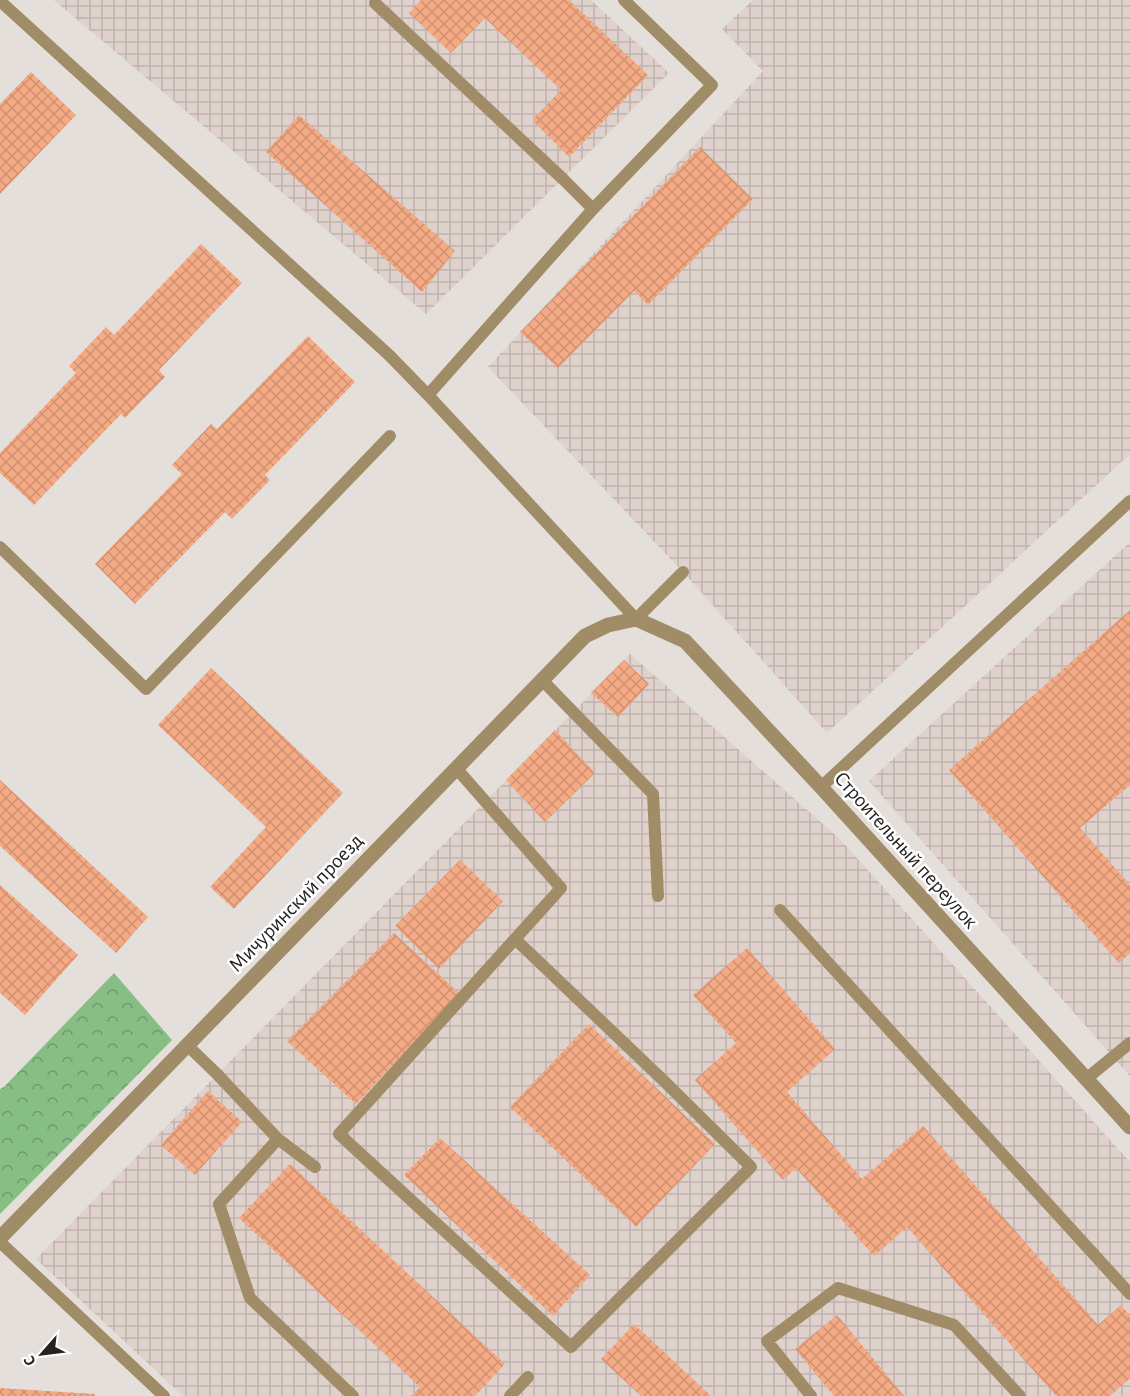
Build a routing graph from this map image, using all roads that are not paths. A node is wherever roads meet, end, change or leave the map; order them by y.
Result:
1 (624, 0) edge
2 (0, 1) edge
3 (375, 3) dead end
4 (593, 209) junction
5 (428, 395) junction
6 (390, 436) dead end
7 (1130, 501) edge
8 (0, 547) edge
9 (683, 572) dead end
10 (636, 619) junction
11 (542, 680) junction
12 (456, 768) junction
13 (821, 787) junction
14 (658, 896) dead end
15 (780, 910) dead end
16 (515, 939) junction
17 (1130, 1043) edge
18 (187, 1045) junction
19 (1086, 1079) junction
20 (1130, 1128) edge
21 (278, 1139) junction
22 (315, 1167) dead end
23 (0, 1240) edge
24 (1130, 1294) edge
25 (528, 1377) dead end
26 (164, 1396) edge
27 (353, 1396) edge
28 (510, 1396) edge
29 (811, 1396) edge
30 (1020, 1396) edge

1 - 4 lane
2 - 5 lane
3 - 4 lane
4 - 5 lane
5 - 10 lane
6 - 8 lane
7 - 13 lane
9 - 10 lane
10 - 11 street, Мичуринский проезд
10 - 13 street, Строительный переулок
11 - 12 street, Мичуринский проезд
11 - 14 lane
12 - 16 lane
12 - 18 street, Мичуринский проезд
13 - 19 street, Строительный переулок
15 - 24 lane
16 - 16 lane
17 - 19 lane
18 - 21 lane
18 - 23 street, Мичуринский проезд
19 - 20 street, Строительный переулок
21 - 22 lane
21 - 27 lane
23 - 26 lane
25 - 28 lane
29 - 30 lane

